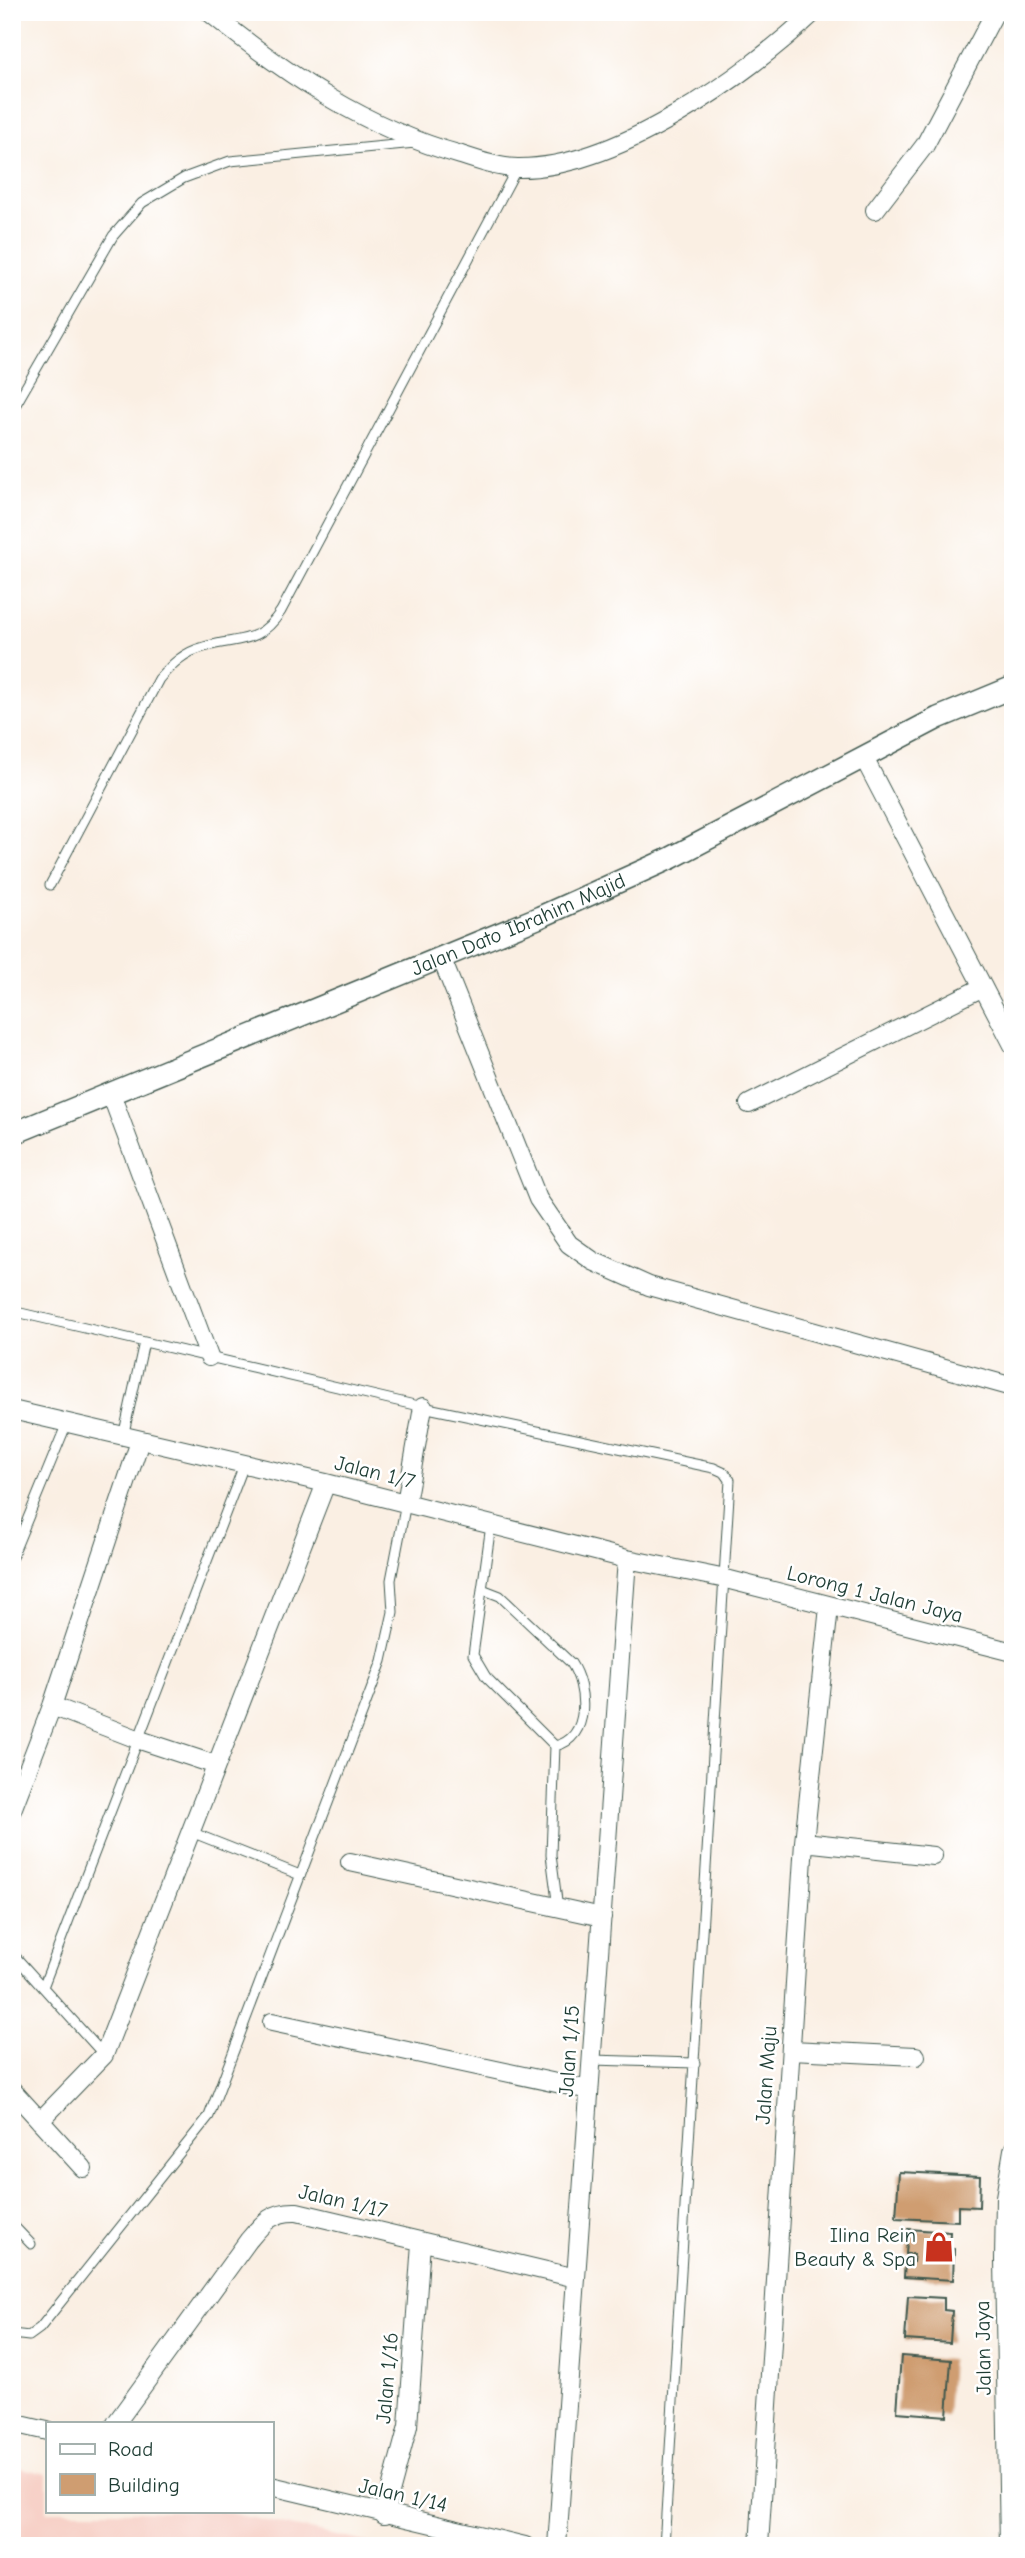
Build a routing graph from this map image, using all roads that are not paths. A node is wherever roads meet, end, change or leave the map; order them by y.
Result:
1 (209, 12) edge
2 (814, 12) edge
3 (995, 12) edge
4 (418, 143) junction
5 (517, 169) junction
6 (875, 210) dead end
7 (12, 411) edge
8 (1013, 687) edge
9 (864, 758) junction
10 (50, 885) dead end
11 (441, 957) junction
12 (983, 987) junction
13 (1013, 1045) edge
14 (111, 1094) junction
15 (749, 1104) dead end
16 (12, 1134) edge
17 (12, 1311) edge
18 (144, 1342) junction
19 (209, 1357) junction
20 (1013, 1387) edge
21 (423, 1407) junction
22 (12, 1410) edge
23 (67, 1423) junction
24 (132, 1439) junction
25 (244, 1465) junction
26 (326, 1483) junction
27 (406, 1503) junction
28 (491, 1525) junction
29 (12, 1557) edge
30 (627, 1559) junction
31 (726, 1579) junction
32 (482, 1589) junction
33 (829, 1607) junction
34 (1013, 1652) edge
35 (52, 1706) junction
36 (140, 1740) junction
37 (555, 1746) junction
38 (216, 1765) junction
39 (19, 1776) edge
40 (12, 1810) edge
41 (191, 1832) junction
42 (804, 1842) junction
43 (933, 1856) dead end
44 (350, 1862) dead end
45 (300, 1875) junction
46 (558, 1908) junction
47 (602, 1917) junction
48 (12, 1953) edge
49 (43, 1987) junction
50 (272, 2022) dead end
51 (790, 2050) junction
52 (104, 2055) junction
53 (916, 2056) dead end
54 (592, 2060) junction
55 (695, 2063) junction
56 (12, 2090) edge
57 (590, 2090) junction
58 (40, 2121) junction
59 (1013, 2150) edge
60 (83, 2168) dead end
61 (1009, 2197) edge
62 (12, 2224) edge
63 (421, 2243) junction
64 (31, 2244) dead end
65 (576, 2278) junction
66 (1009, 2306) edge
67 (12, 2334) edge
68 (117, 2422) edge
69 (12, 2423) edge
70 (46, 2431) edge
71 (273, 2487) edge
72 (384, 2515) junction
73 (525, 2546) edge
74 (557, 2546) edge
75 (664, 2546) edge
76 (759, 2546) edge
77 (1009, 2546) edge

1 - 4 street
2 - 5 street
3 - 6 street
4 - 5 street
4 - 7 lane
5 - 10 lane
8 - 9 street, Jalan Dato Ibrahim Majid
9 - 11 street, Jalan Dato Ibrahim Majid
9 - 12 street
11 - 14 street, Jalan Dato Ibrahim Majid
11 - 20 street
12 - 13 street
12 - 15 street
14 - 16 street, Jalan Dato Ibrahim Majid
14 - 19 street
17 - 18 lane
18 - 19 lane
18 - 24 lane
19 - 21 lane
21 - 27 street
21 - 31 lane
22 - 23 street, Jalan 1/7
23 - 24 street, Jalan 1/7
23 - 29 lane
24 - 25 street, Jalan 1/7
24 - 35 street
25 - 26 street, Jalan 1/7
25 - 36 lane
26 - 27 street, Jalan 1/7
26 - 38 street
27 - 28 street, Jalan 1/7
27 - 45 lane
28 - 30 street, Jalan 1/7
28 - 32 lane
30 - 31 street, Jalan 1/7
30 - 47 street, Jalan 1/15
31 - 33 street, Lorong 1 Jalan Jaya
31 - 55 lane
32 - 37 lane
32 - 37 lane
33 - 34 street, Lorong 1 Jalan Jaya
33 - 42 street, Jalan Maju
35 - 36 street
35 - 39 street
36 - 38 street
36 - 49 lane
37 - 46 lane
38 - 41 street
39 - 40 street
41 - 45 lane
41 - 52 street
42 - 43 street
42 - 51 street, Jalan Maju
44 - 46 street
45 - 67 lane
46 - 47 street
47 - 54 street, Jalan 1/15
48 - 49 lane
49 - 52 lane
50 - 57 street
51 - 53 street
51 - 76 street, Jalan Maju
52 - 58 street
54 - 55 lane
54 - 57 street, Jalan 1/15
55 - 75 lane
56 - 58 street
57 - 65 street, Jalan 1/15
58 - 60 street
59 - 61 street, Jalan Jaya
61 - 66 street, Jalan Jaya
62 - 64 lane
63 - 65 street, Jalan 1/17
63 - 68 street, Jalan 1/17
63 - 72 street, Jalan 1/16
65 - 74 street, Jalan 1/15
66 - 77 street, Jalan Jaya
69 - 70 street
71 - 72 street, Jalan 1/14
72 - 73 street, Jalan 1/14

